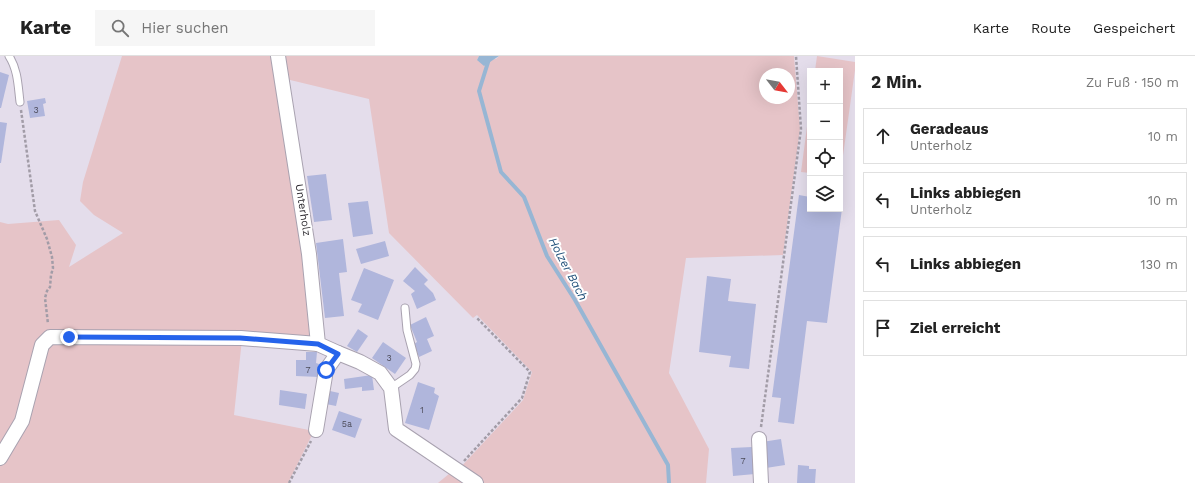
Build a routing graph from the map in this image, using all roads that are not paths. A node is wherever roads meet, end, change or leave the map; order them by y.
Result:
1 (9, 56) edge
2 (278, 56) edge
3 (20, 102) road end
4 (405, 308) dead end
5 (318, 344) junction
6 (338, 354) junction
7 (391, 388) junction
8 (316, 430) road end
9 (759, 439) road end
10 (0, 458) edge
11 (476, 483) edge
12 (761, 483) edge

1 - 3 lane
2 - 5 street, Unterholz
4 - 7 lane
5 - 6 street
5 - 10 street
6 - 7 street
6 - 8 street
7 - 11 street
9 - 12 street

